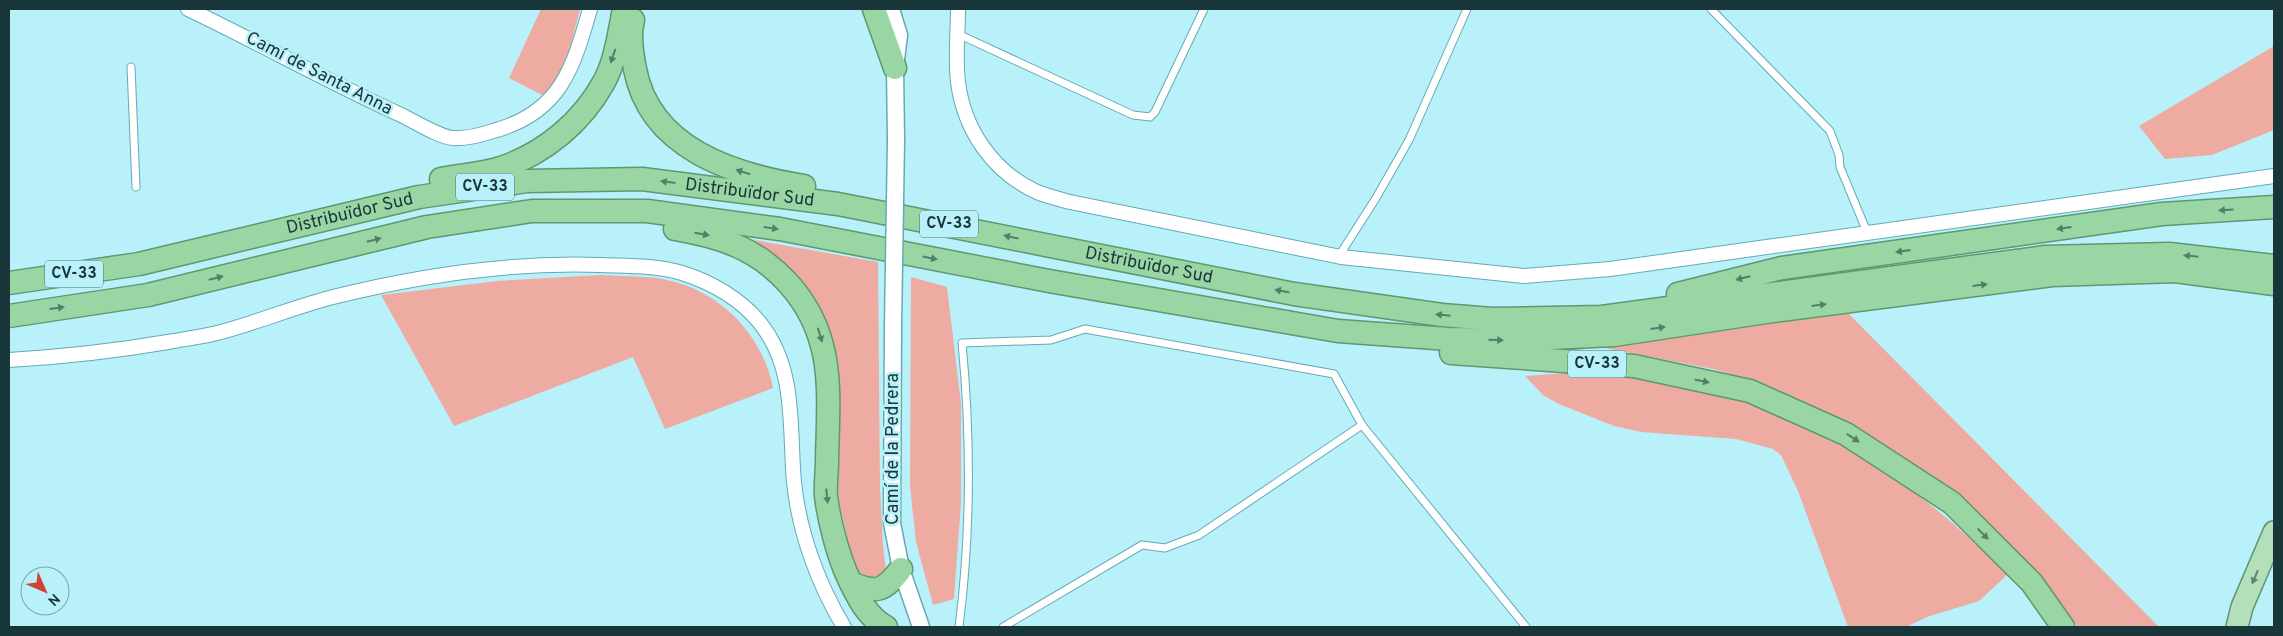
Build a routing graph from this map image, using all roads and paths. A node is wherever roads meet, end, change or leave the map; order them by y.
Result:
1 (188, 9) edge
2 (590, 9) edge
3 (624, 9) edge
4 (636, 9) edge
5 (874, 9) edge
6 (883, 9) edge
7 (892, 9) edge
8 (899, 9) edge
9 (958, 9) edge
10 (1204, 9) edge
11 (1467, 9) edge
12 (1712, 9) edge
13 (958, 34) junction
14 (893, 39) junction
15 (131, 67) dead end
16 (896, 68) joint
17 (2274, 176) edge
18 (136, 187) dead end
19 (838, 204) junction
20 (2274, 207) edge
21 (427, 227) junction
22 (1867, 232) junction
23 (1339, 257) junction
24 (140, 264) junction
25 (2274, 266) edge
26 (1050, 281) junction
27 (9, 283) edge
28 (2274, 284) edge
29 (9, 316) edge
30 (1492, 319) junction
31 (9, 360) edge
32 (1362, 424) junction
33 (2274, 532) edge
34 (901, 569) junction
35 (851, 583) junction
36 (844, 627) edge
37 (886, 627) edge
38 (922, 627) edge
39 (959, 627) edge
40 (1003, 627) edge
41 (1526, 627) edge
42 (2063, 627) edge
43 (2237, 627) edge

1 - 2 street, Camí de Santa Anna
3 -> 24 highway
19 -> 4 highway
5 - 14 highway
6 - 14 street
7 - 14 street
8 - 14 street
9 - 13 street
10 - 13 lane
11 - 23 lane
12 - 22 lane
13 - 23 street
14 - 16 highway
15 - 18 lane
16 - 34 street, Camí de la Pedrera, bridge
17 - 22 street
19 -> 24 highway, Distribuïdor Sud / CV-33
30 -> 19 highway, Distribuïdor Sud / CV-33
20 -> 30 highway
21 -> 26 highway, Distribuïdor Sud / CV-33
29 -> 21 highway, Distribuïdor Sud / CV-33
21 -> 35 highway
22 - 23 street
24 - 27 highway, Distribuïdor Sud / CV-33
25 -> 30 highway, CV-33
26 -> 28 highway
26 -> 42 highway, CV-33
31 - 36 street
32 - 39 lane
32 - 40 lane
32 - 41 lane
33 -> 43 main road
34 - 35 highway
34 - 38 street, Camí de la Pedrera
35 - 37 highway

